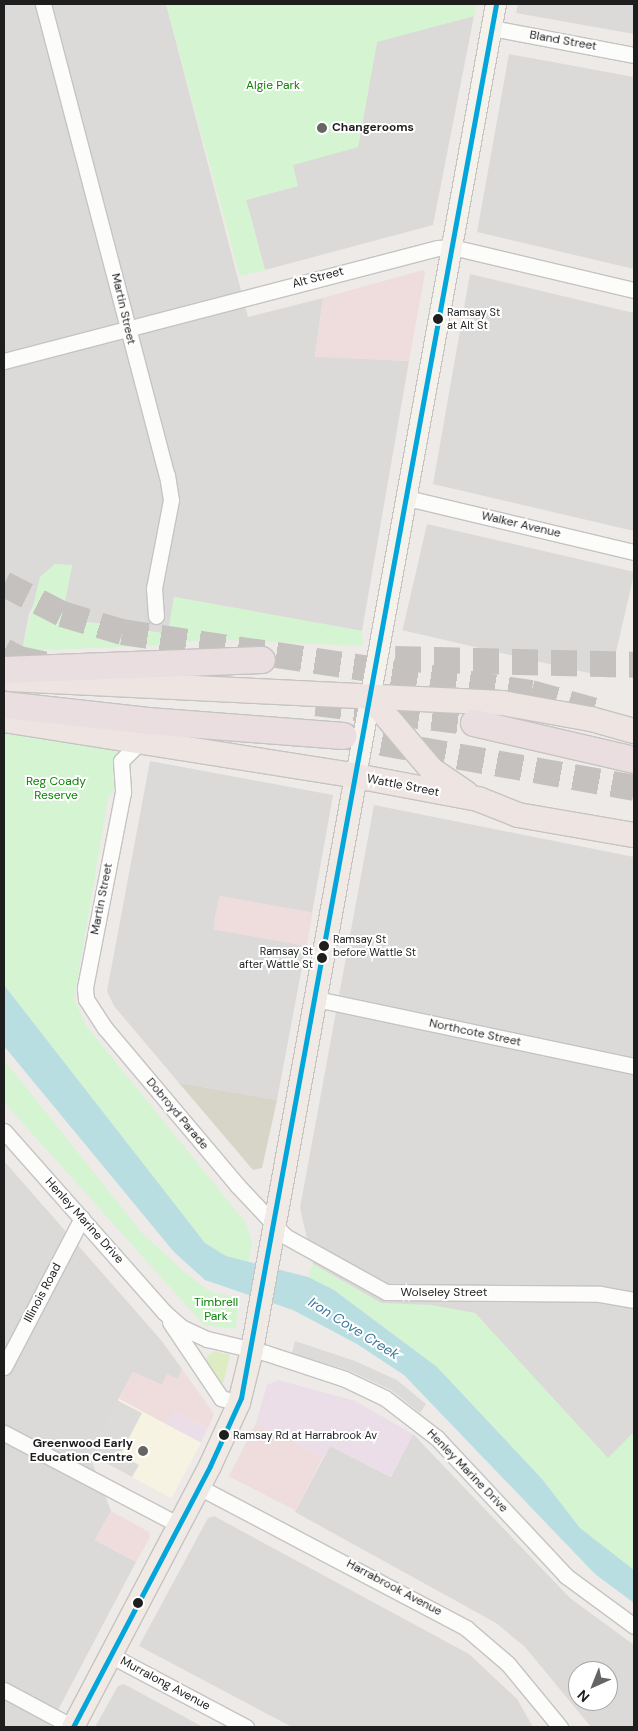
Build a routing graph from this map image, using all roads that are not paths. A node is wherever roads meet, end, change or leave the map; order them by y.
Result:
1 (43, 4) edge
2 (496, 4) edge
3 (492, 28) junction
4 (634, 55) edge
5 (452, 247) junction
6 (634, 290) edge
7 (128, 328) junction
8 (4, 361) edge
9 (407, 498) junction
10 (634, 552) edge
11 (156, 616) dead end
12 (262, 660) dead end
13 (4, 670) edge
14 (4, 678) edge
15 (370, 697) junction
16 (4, 705) edge
17 (519, 705) junction
18 (634, 714) edge
19 (4, 720) edge
20 (474, 723) tunnel mouth
21 (634, 731) edge
22 (344, 736) tunnel mouth
23 (141, 741) junction
24 (634, 760) edge
25 (356, 776) junction
26 (478, 800) junction
27 (634, 835) edge
28 (86, 998) joint
29 (316, 1000) junction
30 (634, 1066) edge
31 (4, 1131) edge
32 (82, 1218) junction
33 (273, 1224) junction
34 (634, 1300) edge
35 (164, 1312) junction
36 (252, 1350) junction
37 (4, 1367) edge
38 (239, 1403) junction
39 (4, 1432) edge
40 (199, 1487) junction
41 (179, 1524) junction
42 (634, 1626) edge
43 (110, 1655) junction
44 (4, 1690) edge
45 (73, 1727) edge
46 (246, 1727) edge
47 (560, 1727) edge

1 - 7 street, Martin Street
2 - 3 main road
3 - 4 street, Bland Street
3 - 5 main road
5 - 6 street, Alt Street
5 - 7 street, Alt Street
5 - 9 main road
7 - 8 street, Alt Street
7 - 11 street, Martin Street
9 - 10 street, Walker Avenue
9 - 15 main road
12 - 13 highway
14 - 15 highway
15 - 17 highway
15 - 25 main road
15 - 26 highway
16 - 22 highway
17 - 18 highway
17 - 21 highway
19 - 23 highway
20 - 24 highway
23 - 25 highway, Wattle Street
23 - 28 street, Martin Street
25 - 26 highway, Wattle Street
25 - 29 main road
26 - 27 highway, Wattle Street
28 - 33 street, Dobroyd Parade
29 - 30 street, Northcote Street
29 - 33 main road
31 - 32 street, Henley Marine Drive
32 - 35 street, Henley Marine Drive
32 - 37 street, Illinois Road
33 - 34 street, Wolseley Street
33 - 36 main road
35 - 36 street, Henley Marine Drive
35 - 38 street, Henley Marine Drive
36 - 38 main road
36 - 42 street, Henley Marine Drive
38 - 40 main road
39 - 41 street
40 - 41 main road
40 - 47 street, Harrabrook Avenue
41 - 43 main road
43 - 45 main road
43 - 46 street, Murralong Avenue
44 - 45 street

